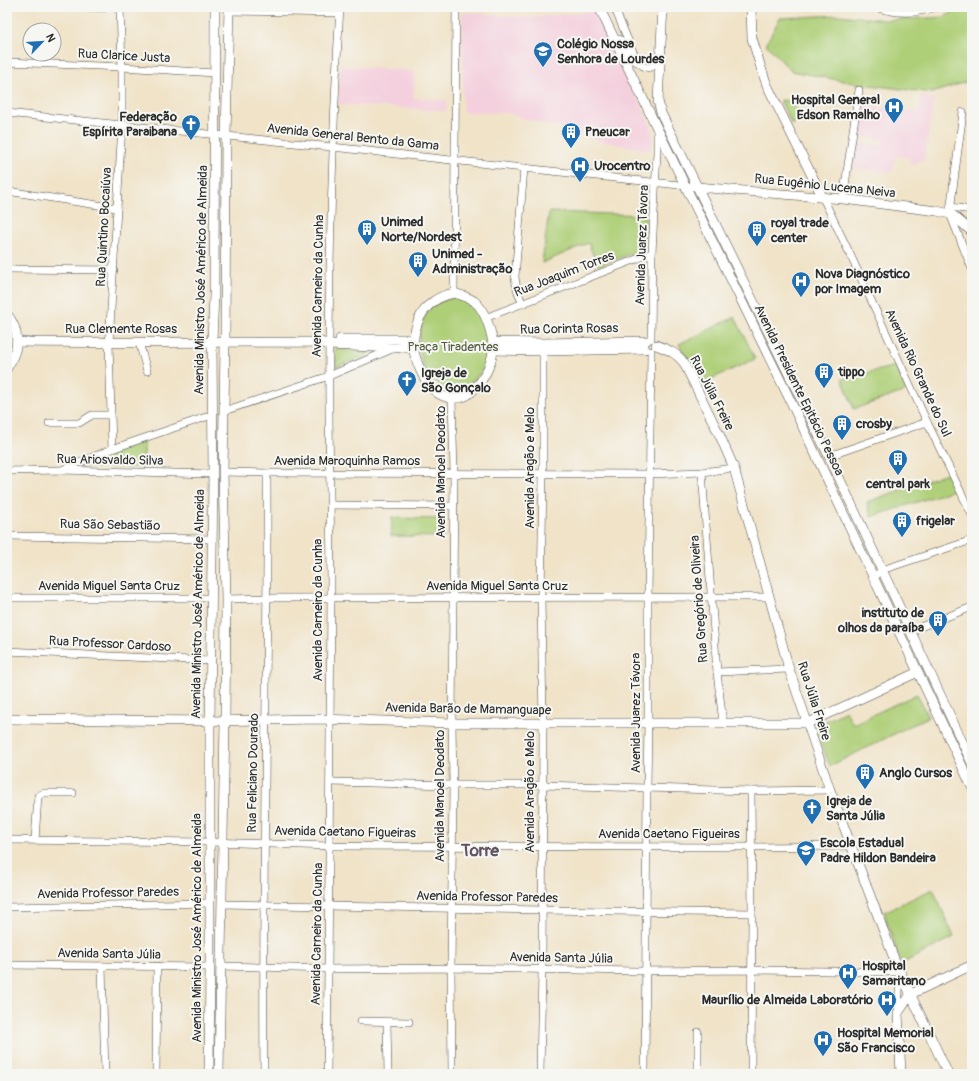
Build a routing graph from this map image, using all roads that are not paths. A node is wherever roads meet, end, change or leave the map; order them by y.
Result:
1 (81, 7) edge
2 (215, 7) edge
3 (456, 7) edge
4 (599, 7) edge
5 (614, 7) edge
6 (663, 7) edge
7 (751, 7) edge
8 (875, 7) edge
9 (938, 7) edge
10 (120, 8) edge
11 (229, 9) edge
12 (340, 10) edge
13 (611, 32) junction
14 (660, 58) junction
15 (637, 61) junction
16 (7, 62) edge
17 (122, 67) junction
18 (215, 73) junction
19 (859, 90) dead end
20 (963, 112) dead end
21 (7, 113) edge
22 (122, 125) junction
23 (657, 128) junction
24 (215, 135) junction
25 (226, 136) junction
26 (332, 147) junction
27 (455, 160) junction
28 (524, 168) junction
29 (656, 182) junction
30 (685, 185) junction
31 (697, 186) junction
32 (7, 191) edge
33 (823, 198) junction
34 (843, 199) junction
35 (117, 208) junction
36 (972, 210) edge
37 (950, 211) junction
38 (972, 232) edge
39 (652, 253) junction
40 (7, 269) edge
41 (972, 269) edge
42 (114, 270) junction
43 (454, 293) junction
44 (522, 304) junction
45 (7, 314) edge
46 (485, 318) junction
47 (17, 342) junction
48 (139, 342) junction
49 (212, 342) junction
50 (225, 342) junction
51 (326, 342) junction
52 (109, 343) junction
53 (414, 343) junction
54 (650, 345) junction
55 (493, 346) junction
56 (543, 347) junction
57 (394, 348) junction
58 (7, 368) edge
59 (147, 370) dead end
60 (329, 376) junction
61 (452, 398) junction
62 (224, 411) junction
63 (111, 415) junction
64 (212, 415) junction
65 (927, 422) junction
66 (49, 424) dead end
67 (112, 449) junction
68 (829, 456) junction
69 (734, 468) junction
70 (60, 470) junction
71 (7, 471) edge
72 (223, 472) junction
73 (330, 472) junction
74 (702, 472) junction
75 (267, 473) junction
76 (454, 473) junction
77 (213, 474) junction
78 (543, 474) junction
79 (649, 474) junction
80 (330, 505) junction
81 (453, 506) junction
82 (972, 515) edge
83 (7, 536) edge
84 (212, 539) junction
85 (972, 540) edge
86 (882, 570) junction
87 (874, 577) junction
88 (541, 597) junction
89 (711, 597) junction
90 (769, 597) junction
91 (7, 598) edge
92 (212, 598) junction
93 (268, 598) junction
94 (331, 598) junction
95 (452, 598) junction
96 (648, 598) junction
97 (226, 599) junction
98 (972, 607) edge
99 (910, 631) junction
100 (7, 651) edge
101 (211, 661) junction
102 (789, 668) junction
103 (717, 672) junction
104 (918, 672) junction
105 (7, 719) edge
106 (330, 719) junction
107 (225, 720) junction
108 (266, 720) junction
109 (210, 721) junction
110 (543, 722) junction
111 (452, 723) junction
112 (648, 723) junction
113 (722, 723) junction
114 (808, 723) junction
115 (969, 748) edge
116 (972, 763) edge
117 (330, 782) junction
118 (453, 785) junction
119 (542, 785) junction
120 (972, 787) edge
121 (647, 788) junction
122 (830, 790) junction
123 (751, 791) junction
124 (73, 793) dead end
125 (7, 840) edge
126 (35, 840) junction
127 (210, 842) junction
128 (223, 842) junction
129 (264, 843) junction
130 (452, 845) junction
131 (330, 846) junction
132 (542, 846) junction
133 (647, 846) junction
134 (851, 846) junction
135 (752, 847) junction
136 (210, 903) junction
137 (222, 904) junction
138 (263, 904) junction
139 (328, 906) junction
140 (7, 907) edge
141 (452, 908) junction
142 (542, 910) junction
143 (646, 912) junction
144 (752, 913) junction
145 (7, 965) edge
146 (972, 965) edge
147 (102, 966) junction
148 (157, 966) junction
149 (221, 966) junction
150 (210, 967) junction
151 (263, 967) junction
152 (451, 968) junction
153 (328, 969) junction
154 (542, 970) junction
155 (752, 970) junction
156 (646, 971) junction
157 (900, 972) junction
158 (911, 994) junction
159 (898, 1013) junction
160 (361, 1021) dead end
161 (387, 1022) junction
162 (409, 1022) dead end
163 (698, 1032) dead end
164 (105, 1074) edge
165 (156, 1074) edge
166 (209, 1074) edge
167 (219, 1074) edge
168 (264, 1074) edge
169 (327, 1074) edge
170 (388, 1074) edge
171 (452, 1074) edge
172 (540, 1074) edge
173 (645, 1074) edge
174 (698, 1074) edge
175 (751, 1074) edge
176 (901, 1074) edge
177 (948, 1074) edge

1 - 10 street
2 - 18 main road, Avenida Ministro José Américo de Almeida
3 - 27 street
4 - 13 main road, Avenida Presidente Epitácio Pessoa
5 - 15 street
6 - 14 main road, Avenida Presidente Epitácio Pessoa
7 - 33 main road
8 - 9 street
10 - 17 street, Rua Quintino Bocaiúva
11 - 12 street
11 - 25 main road, Avenida Ministro José Américo de Almeida
12 - 26 street, Avenida Carneiro da Cunha
13 - 15 main road
13 - 23 main road, Avenida Presidente Epitácio Pessoa
14 - 15 street
14 - 31 main road, Avenida Presidente Epitácio Pessoa
16 - 17 street, Rua Clarice Justa
17 - 18 street, Rua Clarice Justa
17 - 22 street, Rua Quintino Bocaiúva
18 - 24 main road, Avenida Ministro José Américo de Almeida
19 - 34 street
20 - 37 street
21 - 22 street, Avenida General Bento da Gama
22 - 24 street, Avenida General Bento da Gama
22 - 35 street, Rua Quintino Bocaiúva
23 - 29 street, Avenida Juarez Távora
23 - 30 main road, Avenida Presidente Epitácio Pessoa
24 - 25 street, Avenida General Bento da Gama
24 - 49 main road, Avenida Ministro José Américo de Almeida
25 - 26 street, Avenida General Bento da Gama
25 - 50 main road, Avenida Ministro José Américo de Almeida
26 - 27 street, Avenida General Bento da Gama
26 - 51 street, Avenida Carneiro da Cunha
27 - 28 street, Avenida General Bento da Gama
27 - 43 street
28 - 29 street, Avenida General Bento da Gama
28 - 44 street
29 - 30 street, Avenida General Bento da Gama
29 - 39 street, Avenida Juarez Távora
30 - 31 street, Avenida General Bento da Gama
30 - 87 main road, Avenida Presidente Epitácio Pessoa
31 - 33 main road, Rua Eugênio Lucena Neiva
31 - 68 main road, Avenida Presidente Epitácio Pessoa
32 - 35 street
33 - 34 main road, Rua Eugênio Lucena Neiva
33 - 65 street, Avenida Rio Grande do Sul
34 - 37 main road, Rua Eugênio Lucena Neiva
35 - 42 street, Rua Quintino Bocaiúva
36 - 37 street
37 - 38 main road
37 - 41 street
39 - 44 street, Rua Joaquim Torres
39 - 54 street, Avenida Juarez Távora
40 - 42 street
42 - 52 street, Rua Quintino Bocaiúva
43 - 46 main road
43 - 53 main road
44 - 46 street, Rua Joaquim Torres
45 - 47 main road
46 - 55 main road
47 - 52 main road, Rua Clemente Rosas
47 - 58 main road
48 - 49 main road, Rua Clemente Rosas
48 - 52 main road, Rua Clemente Rosas
48 - 59 street
49 - 50 main road, Rua Clemente Rosas
49 - 64 main road, Avenida Ministro José Américo de Almeida
50 - 51 main road, Rua Clemente Rosas
50 - 62 main road, Avenida Ministro José Américo de Almeida
51 - 53 main road, Rua Clemente Rosas
51 - 57 main road, Rua Clemente Rosas
51 - 60 street, Avenida Carneiro da Cunha
52 - 63 street, Rua Quintino Bocaiúva
53 - 57 main road, Rua Clemente Rosas
53 - 61 main road
54 - 56 main road, Rua Corinta Rosas
54 - 69 main road, Rua Júlia Freire
54 - 79 street, Avenida Juarez Távora
55 - 56 main road, Rua Corinta Rosas
55 - 61 main road
56 - 78 street, Avenida Aragão e Melo
57 - 60 street, Rua Clemente Rosas
60 - 62 street
60 - 73 street, Avenida Carneiro da Cunha
61 - 76 street, Avenida Manoel Deodato
62 - 72 main road, Avenida Ministro José Américo de Almeida
63 - 66 street
63 - 67 street, Rua Quintino Bocaiúva
64 - 67 street
64 - 77 main road, Avenida Ministro José Américo de Almeida
65 - 68 street
65 - 82 street, Avenida Rio Grande do Sul
67 - 70 street
68 - 86 main road, Avenida Presidente Epitácio Pessoa
69 - 74 street, Avenida Maroquinha Ramos
69 - 90 main road, Rua Júlia Freire
70 - 71 street, Rua Ariosvaldo Silva
70 - 77 street, Rua Ariosvaldo Silva
72 - 75 street, Avenida Maroquinha Ramos
72 - 97 main road, Avenida Ministro José Américo de Almeida
73 - 75 street, Avenida Maroquinha Ramos
73 - 76 street, Avenida Maroquinha Ramos
73 - 80 street, Avenida Carneiro da Cunha
74 - 79 street, Avenida Maroquinha Ramos
74 - 89 street, Rua Gregório de Oliveira
75 - 93 street, Rua Feliciano Dourado
76 - 78 street, Avenida Maroquinha Ramos
76 - 81 street, Avenida Manoel Deodato
77 - 84 main road, Avenida Ministro José Américo de Almeida
78 - 79 street, Avenida Maroquinha Ramos
78 - 88 street, Avenida Aragão e Melo
79 - 96 street, Avenida Juarez Távora
80 - 81 street
80 - 94 street, Avenida Carneiro da Cunha
81 - 95 street, Avenida Manoel Deodato
83 - 84 street, Rua São Sebastião
84 - 92 main road, Avenida Ministro José Américo de Almeida
85 - 86 street
86 - 87 street
86 - 99 main road, Avenida Presidente Epitácio Pessoa
87 - 104 main road, Avenida Presidente Epitácio Pessoa
88 - 95 street, Avenida Miguel Santa Cruz
88 - 96 street, Avenida Miguel Santa Cruz
88 - 110 street, Avenida Aragão e Melo
89 - 90 street, Avenida Miguel Santa Cruz
89 - 96 street, Avenida Miguel Santa Cruz
89 - 103 street, Rua Gregório de Oliveira
90 - 102 main road, Rua Júlia Freire
91 - 92 street, Avenida Miguel Santa Cruz
92 - 101 main road, Avenida Ministro José Américo de Almeida
93 - 94 street, Avenida Miguel Santa Cruz
93 - 97 street, Avenida Miguel Santa Cruz
93 - 108 street, Rua Feliciano Dourado
94 - 95 street, Avenida Miguel Santa Cruz
94 - 106 street, Avenida Carneiro da Cunha
95 - 111 street, Avenida Manoel Deodato
96 - 112 street, Avenida Juarez Távora
97 - 107 main road, Avenida Ministro José Américo de Almeida
98 - 99 street
99 - 115 main road, Avenida Presidente Epitácio Pessoa
100 - 101 street, Rua Professor Cardoso
101 - 109 main road, Avenida Ministro José Américo de Almeida
102 - 103 street
102 - 114 main road, Rua Júlia Freire
103 - 113 street, Rua Gregório de Oliveira
104 - 114 main road, Avenida Barão de Mamanguape
104 - 120 main road, Avenida Presidente Epitácio Pessoa
105 - 109 main road, Avenida Barão de Mamanguape
106 - 108 main road, Avenida Barão de Mamanguape
106 - 111 main road, Avenida Barão de Mamanguape
106 - 117 street, Avenida Carneiro da Cunha
107 - 108 main road, Avenida Barão de Mamanguape
107 - 109 main road, Avenida Barão de Mamanguape
107 - 128 main road, Avenida Ministro José Américo de Almeida
108 - 129 street, Rua Feliciano Dourado
109 - 127 main road, Avenida Ministro José Américo de Almeida
110 - 111 main road, Avenida Barão de Mamanguape
110 - 112 main road, Avenida Barão de Mamanguape
110 - 119 street, Avenida Aragão e Melo
111 - 118 street, Avenida Manoel Deodato
112 - 113 main road, Avenida Barão de Mamanguape
112 - 121 street, Avenida Juarez Távora
113 - 114 main road, Avenida Barão de Mamanguape
114 - 122 main road, Rua Júlia Freire
115 - 116 main road, Avenida Presidente Epitácio Pessoa
117 - 118 street
117 - 131 street, Avenida Carneiro da Cunha
118 - 119 street
118 - 130 street, Avenida Manoel Deodato
119 - 121 street
119 - 132 street, Avenida Aragão e Melo
121 - 123 street
121 - 133 street, Avenida Juarez Távora
122 - 123 street
122 - 134 main road, Rua Júlia Freire
123 - 135 street
124 - 126 street
125 - 126 street, Avenida Caetano Figueiras
126 - 127 street, Avenida Caetano Figueiras
127 - 128 street, Avenida Caetano Figueiras
127 - 136 main road, Avenida Ministro José Américo de Almeida
128 - 129 street, Avenida Caetano Figueiras
128 - 137 main road, Avenida Ministro José Américo de Almeida
129 - 131 street, Avenida Caetano Figueiras
129 - 138 street, Rua Feliciano Dourado
130 - 131 street, Avenida Caetano Figueiras
130 - 132 street, Avenida Caetano Figueiras
130 - 141 street, Avenida Manoel Deodato
131 - 139 street, Avenida Carneiro da Cunha
132 - 133 street, Avenida Caetano Figueiras
132 - 142 street, Avenida Aragão e Melo
133 - 135 street, Avenida Caetano Figueiras
133 - 143 street, Avenida Juarez Távora
134 - 135 street, Avenida Caetano Figueiras
134 - 157 main road, Rua Júlia Freire
135 - 144 street
136 - 140 street, Avenida Professor Paredes
136 - 150 main road, Avenida Ministro José Américo de Almeida
137 - 138 street, Avenida Professor Paredes
137 - 149 main road, Avenida Ministro José Américo de Almeida
138 - 139 street, Avenida Professor Paredes
138 - 151 street, Rua Feliciano Dourado
139 - 141 street, Avenida Professor Paredes
139 - 153 street, Avenida Carneiro da Cunha
141 - 142 street, Avenida Professor Paredes
141 - 152 street, Avenida Manoel Deodato
142 - 143 street, Avenida Professor Paredes
142 - 154 street, Avenida Aragão e Melo
143 - 144 street, Avenida Professor Paredes
143 - 156 street, Avenida Juarez Távora
144 - 155 street
145 - 147 street, Avenida Santa Júlia
146 - 158 main road
147 - 148 street, Avenida Santa Júlia
147 - 164 street
148 - 150 street, Avenida Santa Júlia
148 - 165 street
149 - 151 street, Avenida Santa Júlia
149 - 167 main road, Avenida Ministro José Américo de Almeida
150 - 166 main road, Avenida Ministro José Américo de Almeida
151 - 153 street, Avenida Santa Júlia
151 - 168 street, Rua Feliciano Dourado
152 - 153 street, Avenida Santa Júlia
152 - 154 street, Avenida Santa Júlia
152 - 171 street, Avenida Manoel Deodato
153 - 169 street, Avenida Carneiro da Cunha
154 - 156 street, Avenida Santa Júlia
154 - 172 street, Avenida Aragão e Melo
155 - 156 street, Avenida Santa Júlia
155 - 157 street, Avenida Santa Júlia
155 - 175 street
156 - 173 street, Avenida Juarez Távora
157 - 158 main road, Rua Júlia Freire
157 - 159 street
158 - 159 main road
158 - 177 main road, Rua Júlia Freire
159 - 176 main road
160 - 161 street
161 - 162 street
161 - 170 street
163 - 174 street

